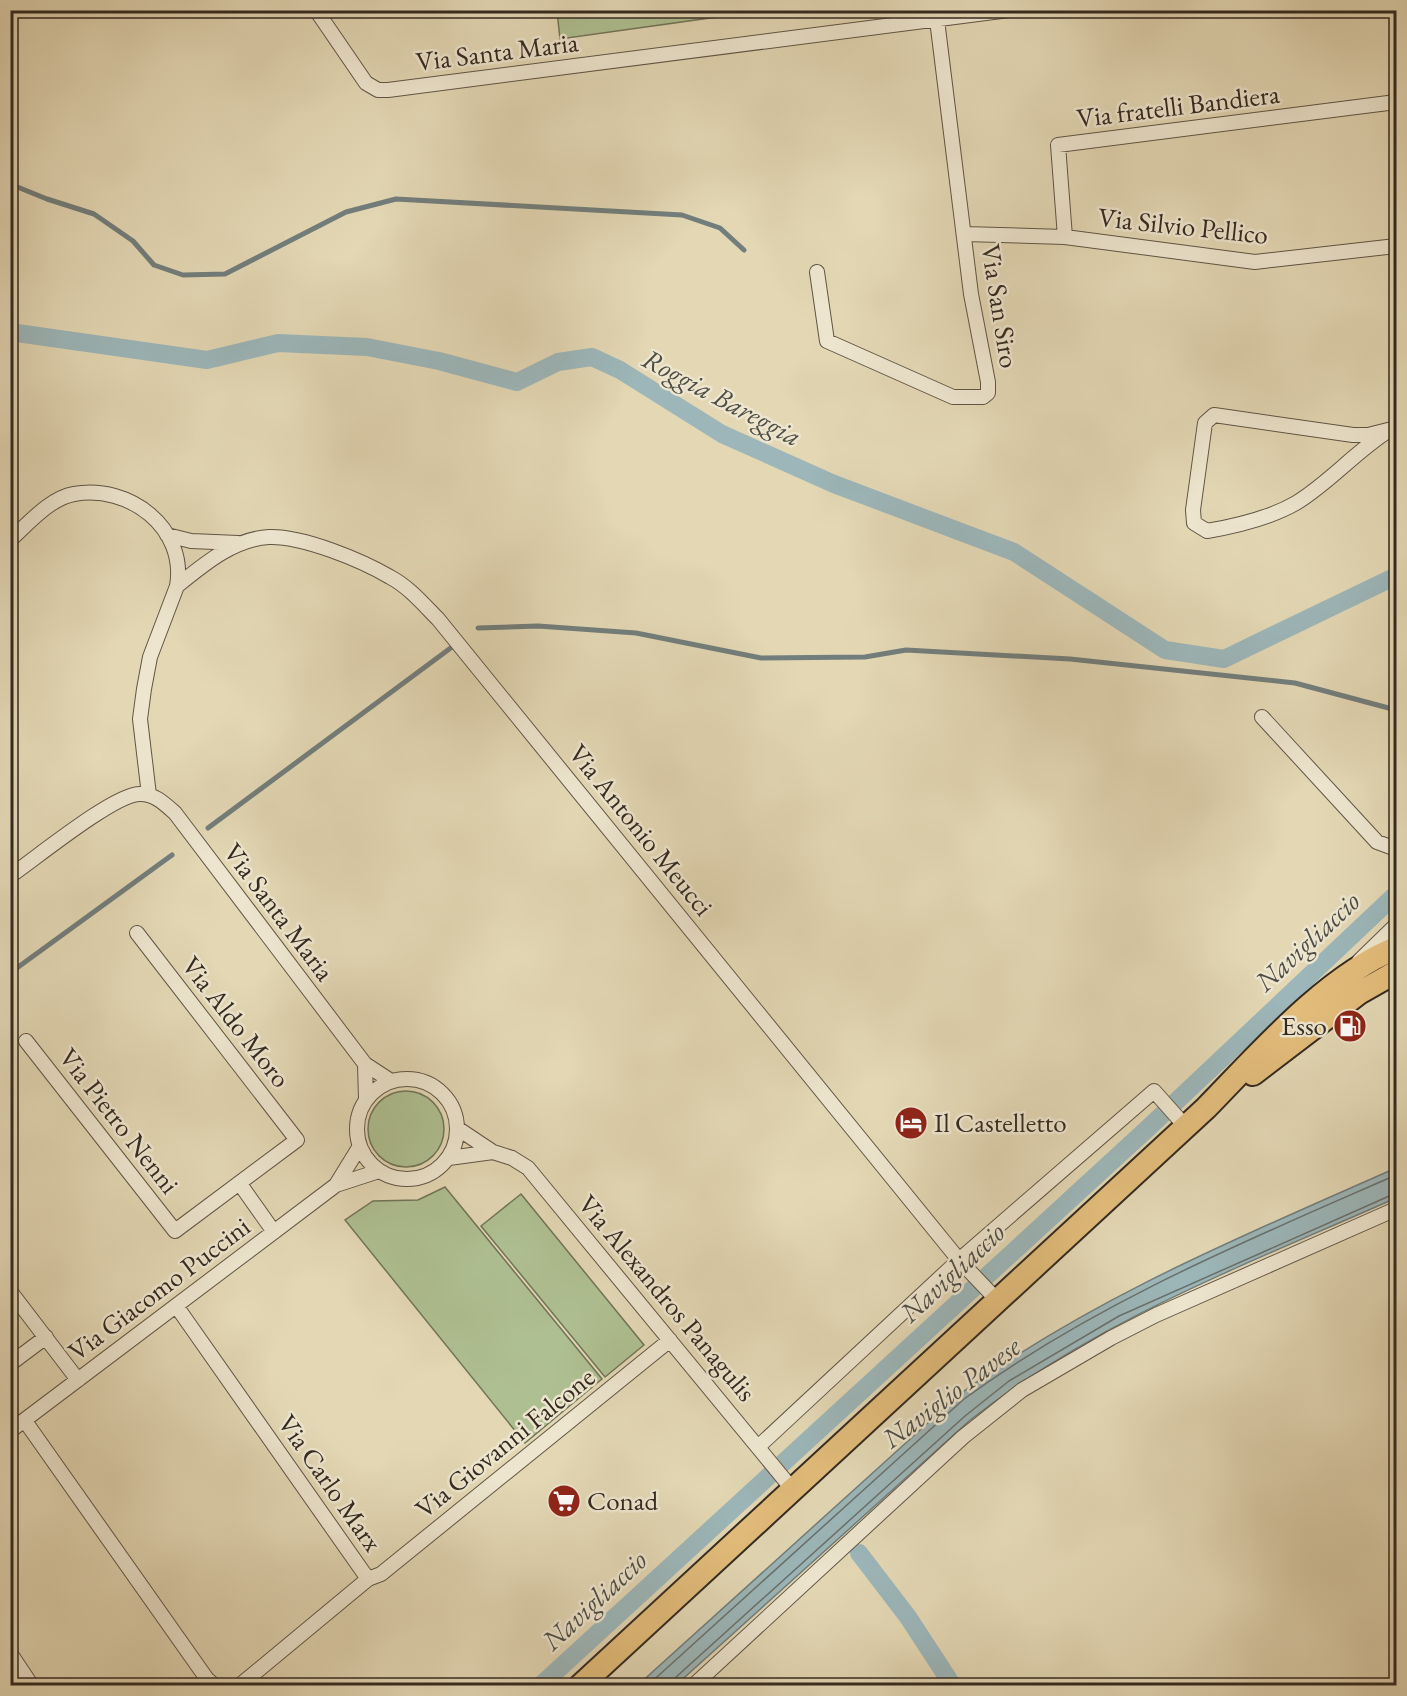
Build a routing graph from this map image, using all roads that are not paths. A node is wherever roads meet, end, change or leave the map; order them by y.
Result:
1 (316, 10) edge
2 (1009, 10) edge
3 (938, 15) edge
4 (919, 16) edge
5 (1396, 102) edge
6 (964, 234) junction
7 (1065, 237) junction
8 (1396, 246) edge
9 (817, 272) dead end
10 (1392, 429) edge
11 (167, 535) junction
12 (10, 540) edge
13 (246, 543) junction
14 (177, 586) junction
15 (1262, 717) dead end
16 (149, 795) junction
17 (1396, 852) edge
18 (11, 874) edge
19 (1396, 925) edge
20 (137, 933) dead end
21 (1396, 948) edge
22 (1396, 972) edge
23 (1348, 974) junction
24 (26, 1041) dead end
25 (364, 1064) junction
26 (391, 1081) junction
27 (366, 1100) junction
28 (1206, 1108) junction
29 (1181, 1121) junction
30 (457, 1128) junction
31 (360, 1146) junction
32 (493, 1152) junction
33 (448, 1158) junction
34 (380, 1171) junction
35 (240, 1184) junction
36 (336, 1185) junction
37 (1396, 1209) edge
38 (274, 1232) junction
39 (964, 1265) junction
40 (10, 1291) edge
41 (992, 1296) junction
42 (177, 1306) junction
43 (46, 1337) junction
44 (670, 1340) junction
45 (10, 1365) edge
46 (78, 1380) junction
47 (25, 1420) junction
48 (10, 1431) edge
49 (759, 1446) junction
50 (793, 1490) junction
51 (368, 1578) junction
52 (10, 1653) edge
53 (32, 1686) edge
54 (215, 1686) edge
55 (239, 1686) edge
56 (580, 1686) edge
57 (693, 1686) edge

1 - 4 street, Via Santa Maria
2 - 3 street, Via Santa Maria
3 - 4 street, Via Santa Maria
3 - 6 street, Via San Siro
5 - 7 street, Via fratelli Bandiera
6 - 7 street, Via Silvio Pellico
6 - 9 street, Via San Siro
7 - 8 street, Via Silvio Pellico
10 - 10 street
11 - 12 street
11 - 13 street
11 - 14 street
13 - 14 street, Via Antonio Meucci
13 - 39 street, Via Antonio Meucci
14 - 16 street
15 - 17 street
16 - 18 street
16 - 25 street, Via Santa Maria
19 - 23 street
20 - 35 street, Via Aldo Moro
21 - 23 main road
22 - 28 main road
23 - 28 main road
24 - 35 street, Via Pietro Nenni
25 - 26 street, Via Santa Maria
25 - 27 street
26 - 27 street
26 - 30 street
27 - 31 street
28 - 29 main road
29 - 39 street
29 - 41 main road
30 - 32 street, Via Alexandros Panagulis
30 - 33 street
31 - 34 street
31 - 36 street, Via Giacomo Puccini
32 - 33 street, Via Alexandros Panagulis
32 - 44 street, Via Alexandros Panagulis
33 - 34 street
34 - 36 street, Via Giacomo Puccini
35 - 38 street
36 - 38 street, Via Giacomo Puccini
37 - 57 street
38 - 42 street, Via Giacomo Puccini
39 - 41 street, Via Antonio Meucci
39 - 49 street
40 - 43 street
41 - 50 main road
42 - 46 street, Via Giacomo Puccini
42 - 51 street, Via Carlo Marx
43 - 45 street
43 - 46 street
44 - 49 street, Via Alexandros Panagulis
44 - 51 street, Via Giovanni Falcone
46 - 47 street, Via Giacomo Puccini
47 - 48 street, Via Giacomo Puccini
47 - 54 street
49 - 50 street, Via Alexandros Panagulis
50 - 56 main road
51 - 55 street, Via Carlo Marx
52 - 53 street

